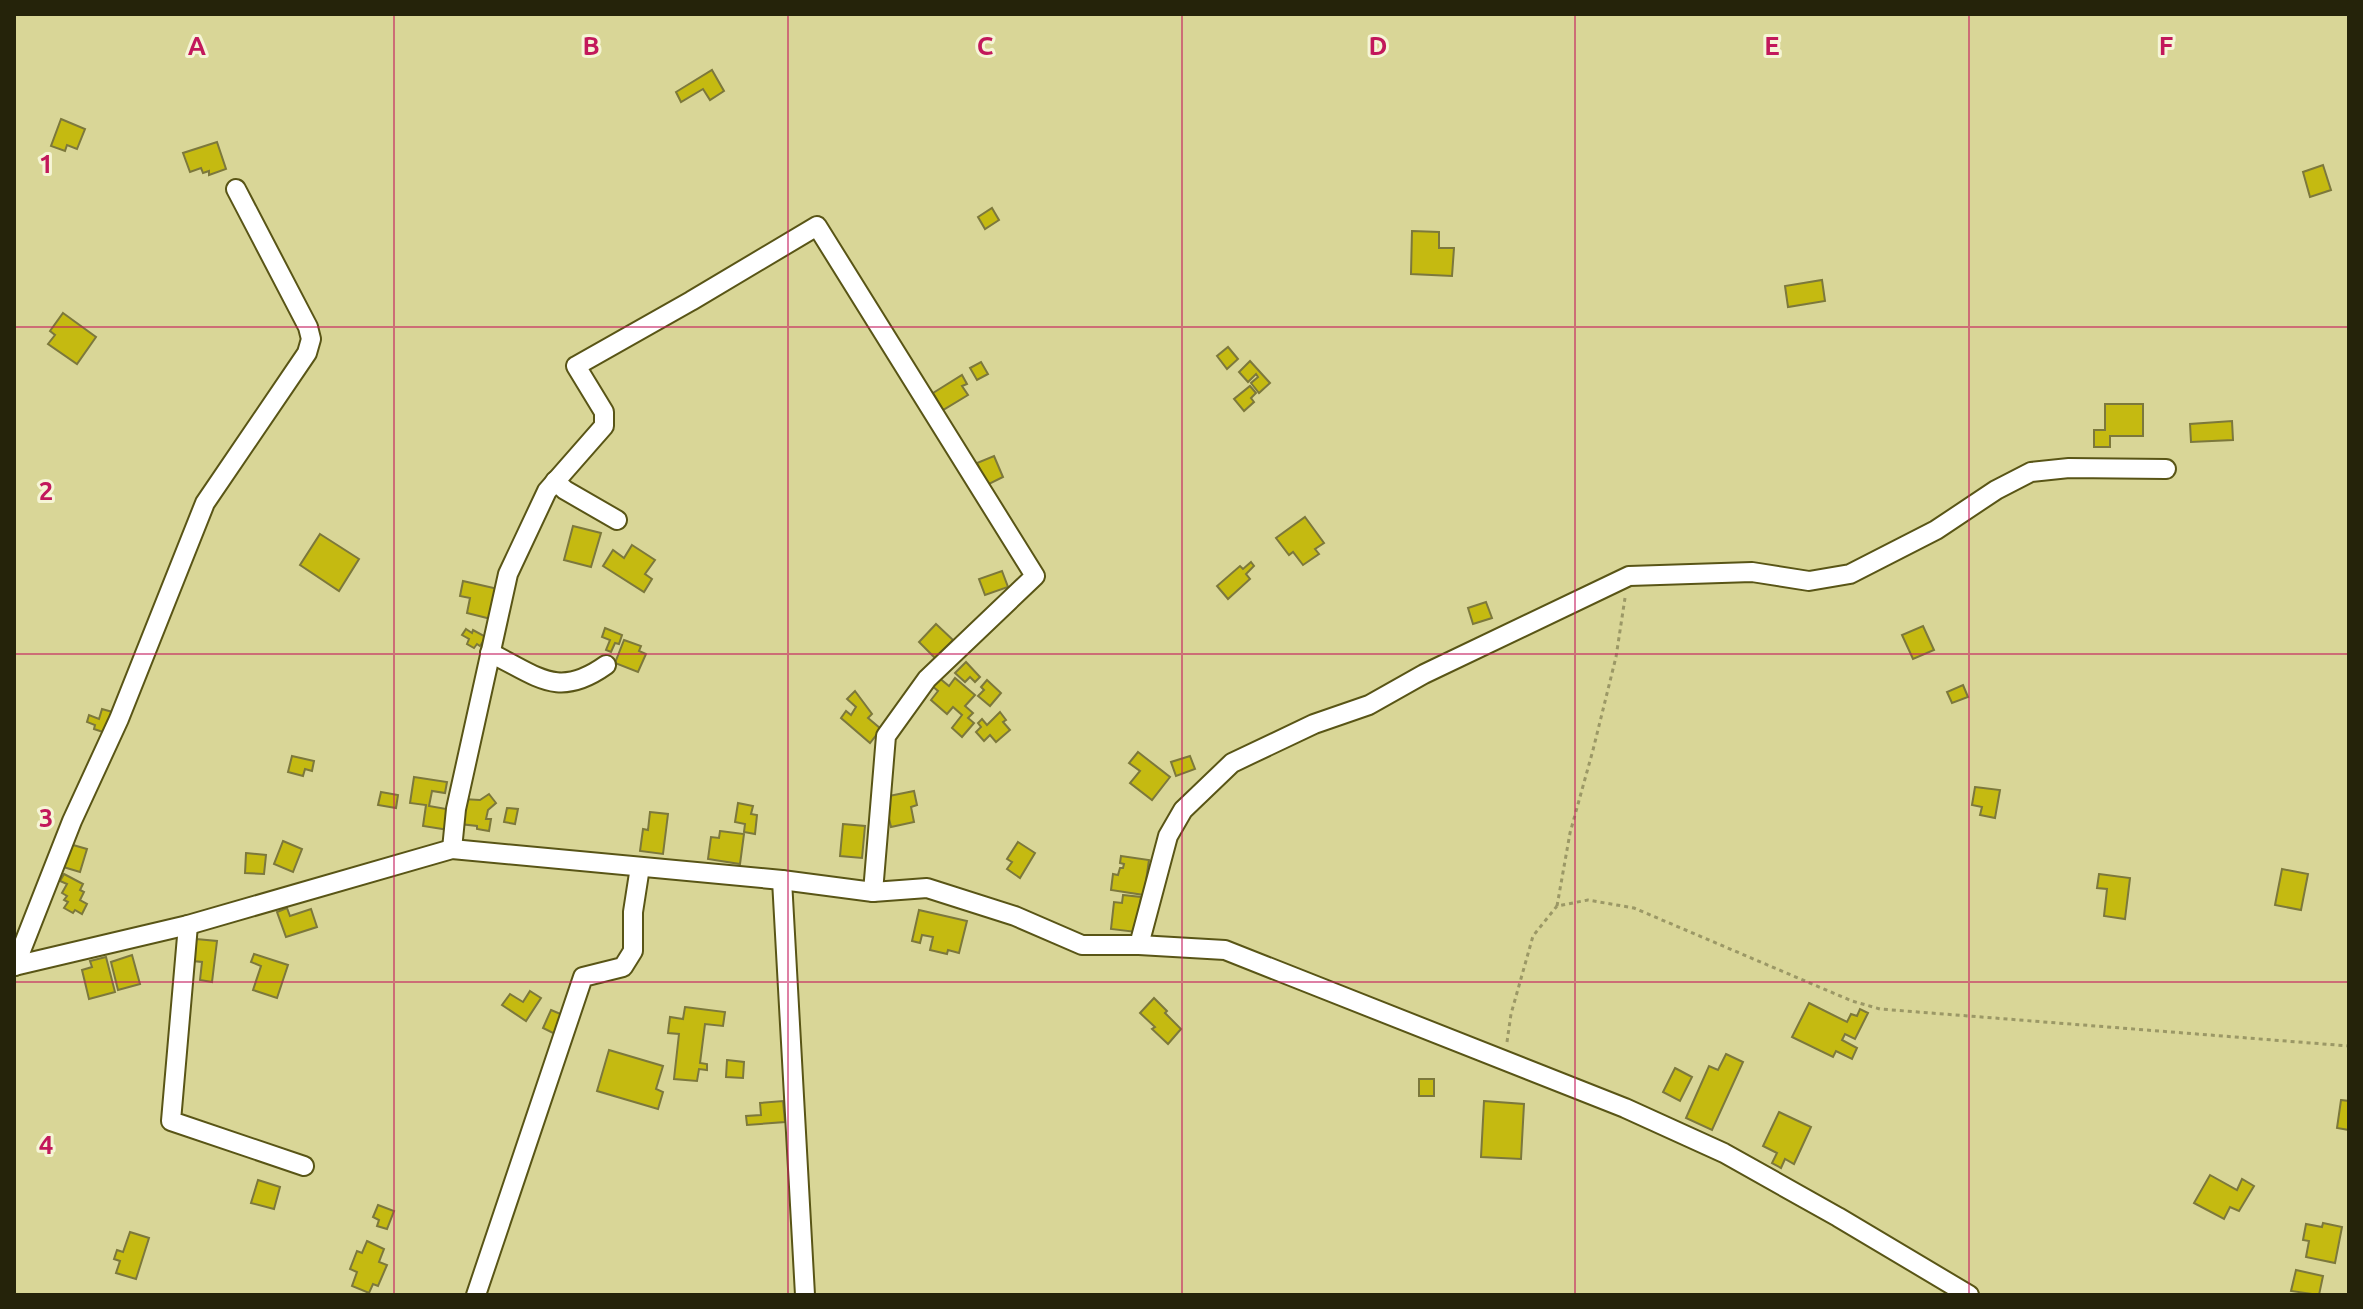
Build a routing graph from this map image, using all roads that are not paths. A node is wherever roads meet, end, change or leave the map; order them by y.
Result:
1 (236, 189) dead end
2 (2166, 469) dead end
3 (555, 481) junction
4 (617, 520) dead end
5 (490, 653) junction
6 (606, 665) dead end
7 (452, 849) junction
8 (640, 867) junction
9 (782, 880) junction
10 (873, 892) junction
11 (188, 925) junction
12 (1139, 945) junction
13 (15, 966) edge
14 (304, 1166) dead end
15 (476, 1295) edge
16 (805, 1295) edge
17 (1969, 1295) edge

1 - 13 street
2 - 12 street
3 - 4 street
3 - 5 street
3 - 10 street
5 - 6 street
5 - 7 street
7 - 8 street
7 - 11 street
8 - 9 street
8 - 15 street
9 - 10 street
9 - 16 street
10 - 12 street
11 - 13 street
11 - 14 street
12 - 17 street

